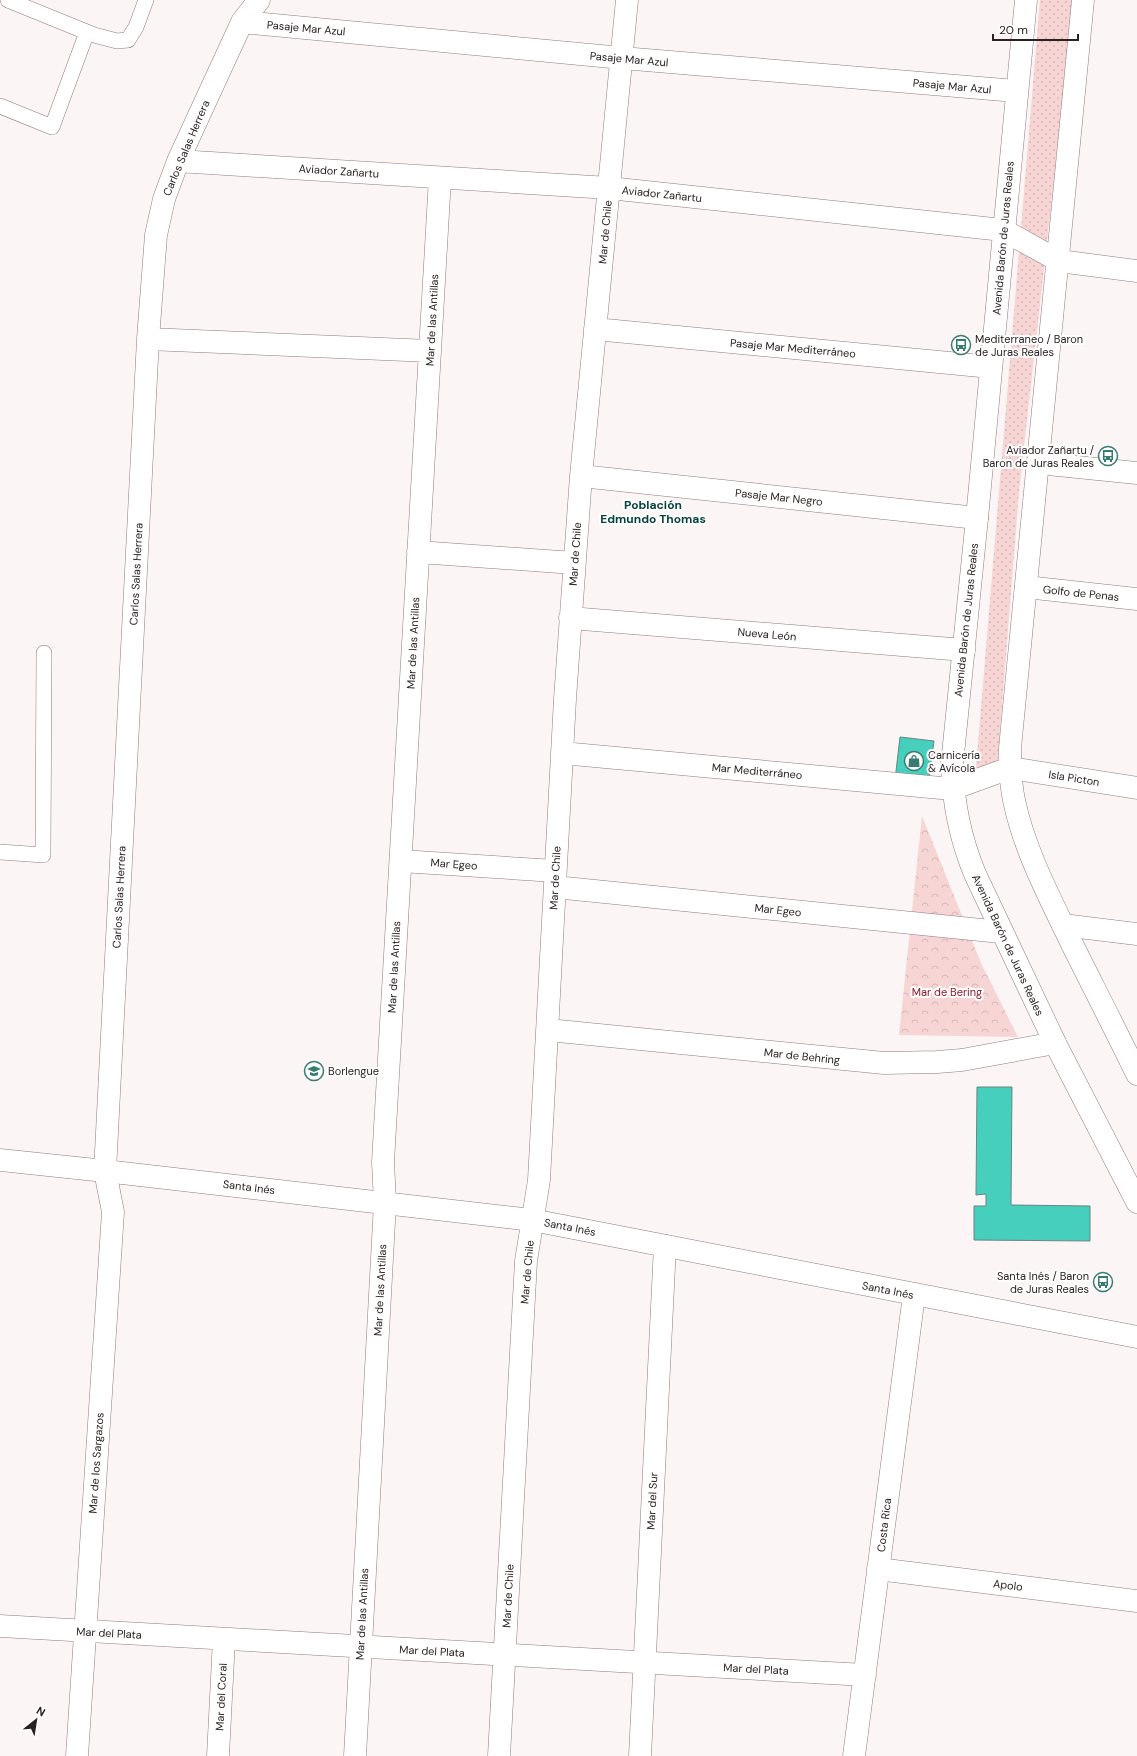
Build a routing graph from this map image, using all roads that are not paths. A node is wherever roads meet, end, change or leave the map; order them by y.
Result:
1 (8, 0) edge
2 (146, 0) edge
3 (259, 0) edge
4 (628, 0) edge
5 (1026, 0) edge
6 (1083, 0) edge
7 (242, 22) junction
8 (87, 32) junction
9 (622, 58) junction
10 (1016, 91) junction
11 (0, 106) edge
12 (178, 161) junction
13 (440, 178) junction
14 (609, 188) junction
15 (1003, 230) junction
16 (1059, 261) junction
17 (1137, 271) edge
18 (595, 329) junction
19 (148, 339) junction
20 (430, 351) junction
21 (991, 367) junction
22 (1038, 463) junction
23 (1137, 473) edge
24 (581, 476) junction
25 (977, 518) junction
26 (418, 552) junction
27 (574, 563) junction
28 (1026, 587) junction
29 (1137, 599) edge
30 (570, 618) junction
31 (964, 650) junction
32 (44, 653) dead end
33 (562, 753) junction
34 (1010, 768) junction
35 (1137, 788) edge
36 (952, 789) junction
37 (0, 852) edge
38 (401, 860) junction
39 (555, 879) junction
40 (1063, 925) junction
41 (1001, 932) junction
42 (1137, 934) edge
43 (548, 1030) junction
44 (1055, 1043) junction
45 (1137, 1074) edge
46 (0, 1160) edge
47 (105, 1171) junction
48 (1137, 1202) edge
49 (385, 1203) junction
50 (532, 1220) junction
51 (665, 1246) junction
52 (914, 1295) junction
53 (1136, 1336) edge
54 (878, 1569) junction
55 (1137, 1601) edge
56 (0, 1626) edge
57 (85, 1631) junction
58 (224, 1639) junction
59 (360, 1647) junction
60 (504, 1655) junction
61 (644, 1662) junction
62 (865, 1675) junction
63 (77, 1756) edge
64 (218, 1756) edge
65 (354, 1756) edge
66 (499, 1756) edge
67 (640, 1756) edge
68 (854, 1756) edge

1 - 8 lane
2 - 8 lane
3 - 7 street, Carlos Salas Herrera
4 - 9 street, Mar de Chile
5 - 10 street, Avenida Barón de Juras Reales
6 - 16 street
7 - 9 street, Pasaje Mar Azul
7 - 12 street, Carlos Salas Herrera
8 - 11 lane
9 - 10 street, Pasaje Mar Azul
9 - 14 street, Mar de Chile
10 - 15 street, Avenida Barón de Juras Reales
12 - 13 street, Aviador Zañartu
12 - 19 street, Carlos Salas Herrera
13 - 14 street, Aviador Zañartu
13 - 20 street, Mar de las Antillas
14 - 15 street, Aviador Zañartu
14 - 18 street, Mar de Chile
15 - 16 street, Aviador Zañartu
15 - 21 street, Avenida Barón de Juras Reales
16 - 17 street, Aviador Zañartu
16 - 22 street
18 - 21 street, Pasaje Mar Mediterráneo
18 - 24 street, Mar de Chile
19 - 20 street
19 - 47 street, Carlos Salas Herrera
20 - 26 street, Mar de las Antillas
21 - 25 street, Avenida Barón de Juras Reales
22 - 23 street
22 - 28 street
24 - 25 street, Pasaje Mar Negro
24 - 27 street, Mar de Chile
25 - 31 street, Avenida Barón de Juras Reales
26 - 27 street
26 - 38 street, Mar de las Antillas
27 - 30 street, Mar de Chile
28 - 29 street, Golfo de Penas
28 - 34 street
30 - 31 street, Nueva León
30 - 33 street, Mar de Chile
31 - 36 street, Avenida Barón de Juras Reales
32 - 37 lane
33 - 36 street, Mar Mediterráneo
33 - 39 street, Mar de Chile
34 - 35 street, Isla Picton
34 - 36 street
34 - 40 street
36 - 41 street, Avenida Barón de Juras Reales
38 - 39 street, Mar Egeo
38 - 49 street, Mar de las Antillas
39 - 41 street, Mar Egeo
39 - 43 street, Mar de Chile
40 - 42 street
40 - 45 street
41 - 44 street, Avenida Barón de Juras Reales
43 - 44 street, Mar de Behring
43 - 50 street, Mar de Chile
44 - 48 street, Avenida Barón de Juras Reales
46 - 47 street, Santa Inés
47 - 49 street, Santa Inés
47 - 57 street, Mar de los Sargazos
49 - 50 street, Santa Inés
49 - 59 street, Mar de las Antillas
50 - 51 street, Santa Inés
50 - 60 street, Mar de Chile
51 - 52 street, Santa Inés
51 - 61 street, Mar del Sur
52 - 53 street, Santa Inés
52 - 54 street, Costa Rica
54 - 55 street, Apolo
54 - 62 street, Costa Rica
56 - 57 street, Mar del Plata
57 - 58 street, Mar del Plata
57 - 63 street, Mar de los Sargazos
58 - 59 street, Mar del Plata
58 - 64 street, Mar del Coral
59 - 60 street, Mar del Plata
59 - 65 street, Mar de las Antillas
60 - 61 street, Mar del Plata
60 - 66 street, Mar de Chile
61 - 62 street, Mar del Plata
61 - 67 street, Mar del Sur
62 - 68 street, Costa Rica

